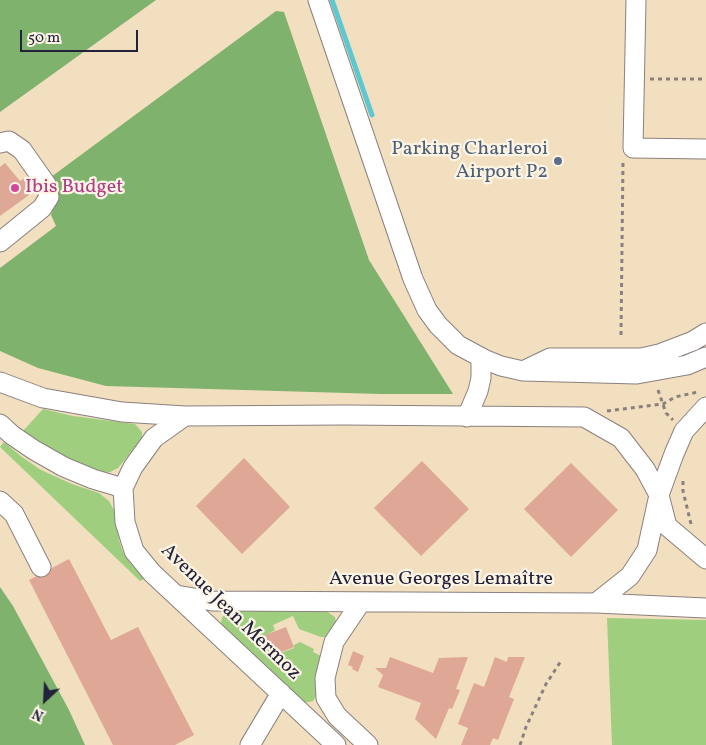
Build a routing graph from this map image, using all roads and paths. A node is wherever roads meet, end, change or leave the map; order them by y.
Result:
1 (318, 0) edge
2 (636, 0) edge
3 (649, 79) dead end
4 (706, 80) edge
5 (0, 143) edge
6 (706, 149) edge
7 (628, 152) junction
8 (0, 242) edge
9 (706, 333) edge
10 (621, 335) dead end
11 (706, 357) edge
12 (481, 358) junction
13 (653, 369) junction
14 (0, 382) edge
15 (706, 390) edge
16 (663, 404) junction
17 (706, 407) edge
18 (185, 416) junction
19 (467, 417) junction
20 (584, 417) junction
21 (0, 424) edge
22 (684, 431) junction
23 (683, 474) dead end
24 (124, 488) junction
25 (659, 495) junction
26 (0, 501) edge
27 (695, 531) dead end
28 (706, 559) edge
29 (41, 567) dead end
30 (176, 595) junction
31 (361, 602) junction
32 (596, 603) junction
33 (706, 608) edge
34 (560, 661) dead end
35 (280, 693) junction
36 (326, 698) junction
37 (308, 718) junction
38 (250, 745) edge
39 (336, 745) edge
40 (368, 745) edge
41 (520, 745) edge

1 - 12 street
2 - 7 street
3 - 4 path
5 - 8 street
6 - 7 street
7 - 10 path
9 - 13 street
11 - 13 street
12 - 13 street
12 - 19 street
13 - 16 path
14 - 18 street
15 - 16 path
16 - 20 path
16 - 22 path
17 - 22 street
18 - 19 street
18 - 24 street
19 - 20 street
20 - 25 street
21 - 24 street
22 - 25 street
23 - 27 path
24 - 30 street, Avenue Jean Mermoz
25 - 28 street
25 - 32 street
26 - 29 street
30 - 31 street, Avenue Georges Lemaître
30 - 35 street, Avenue Jean Mermoz
31 - 32 street, Avenue Georges Lemaître
31 - 36 street, Avenue Jean Mermoz
32 - 33 street, Avenue Georges Lemaître
34 - 41 path
35 - 37 street, Avenue Jean Mermoz
35 - 38 street
36 - 37 street
36 - 40 street
37 - 39 street, Avenue Jean Mermoz

